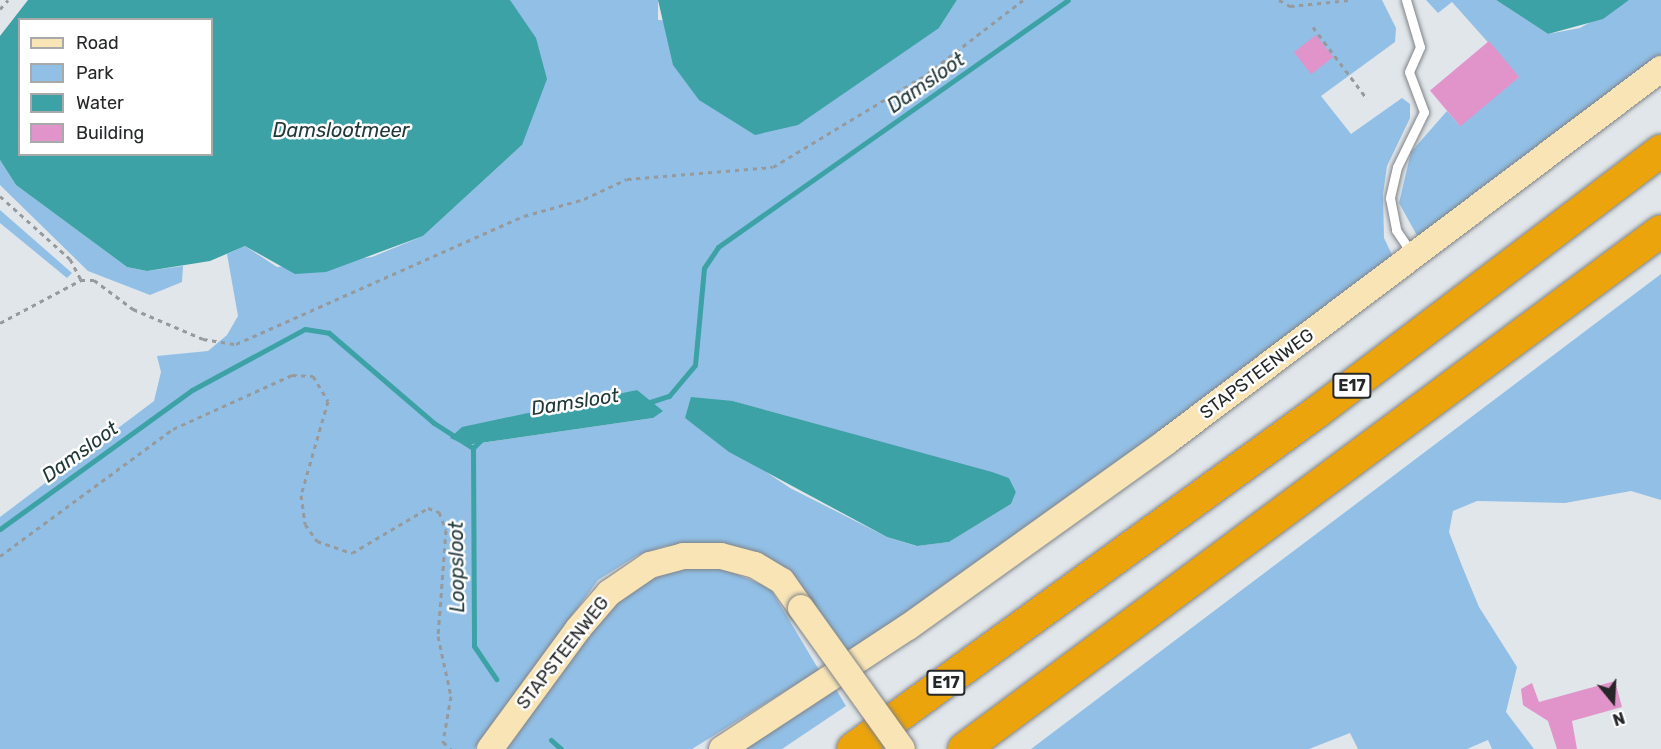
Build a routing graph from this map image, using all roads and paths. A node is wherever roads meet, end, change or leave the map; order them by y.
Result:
1 (8, 0) edge
2 (1023, 0) edge
3 (1279, 0) edge
4 (1350, 0) edge
5 (1406, 0) edge
6 (0, 9) edge
7 (1313, 27) dead end
8 (1661, 69) edge
9 (1367, 99) dead end
10 (1661, 151) edge
11 (0, 196) edge
12 (1661, 231) edge
13 (1414, 256) junction
14 (81, 280) junction
15 (0, 323) edge
16 (0, 556) edge
17 (451, 749) edge
18 (490, 749) edge
19 (722, 749) edge
20 (853, 749) edge
21 (902, 749) edge
22 (964, 749) edge

1 - 6 path
2 - 14 path
3 - 4 path
5 - 13 lane
7 - 9 path
8 - 13 street, STAPSTEENWEG
10 - 20 highway, E17
11 - 14 path
12 - 22 highway
13 - 19 street, STAPSTEENWEG
14 - 15 path
16 - 17 path
18 - 21 street, STAPSTEENWEG, bridge

